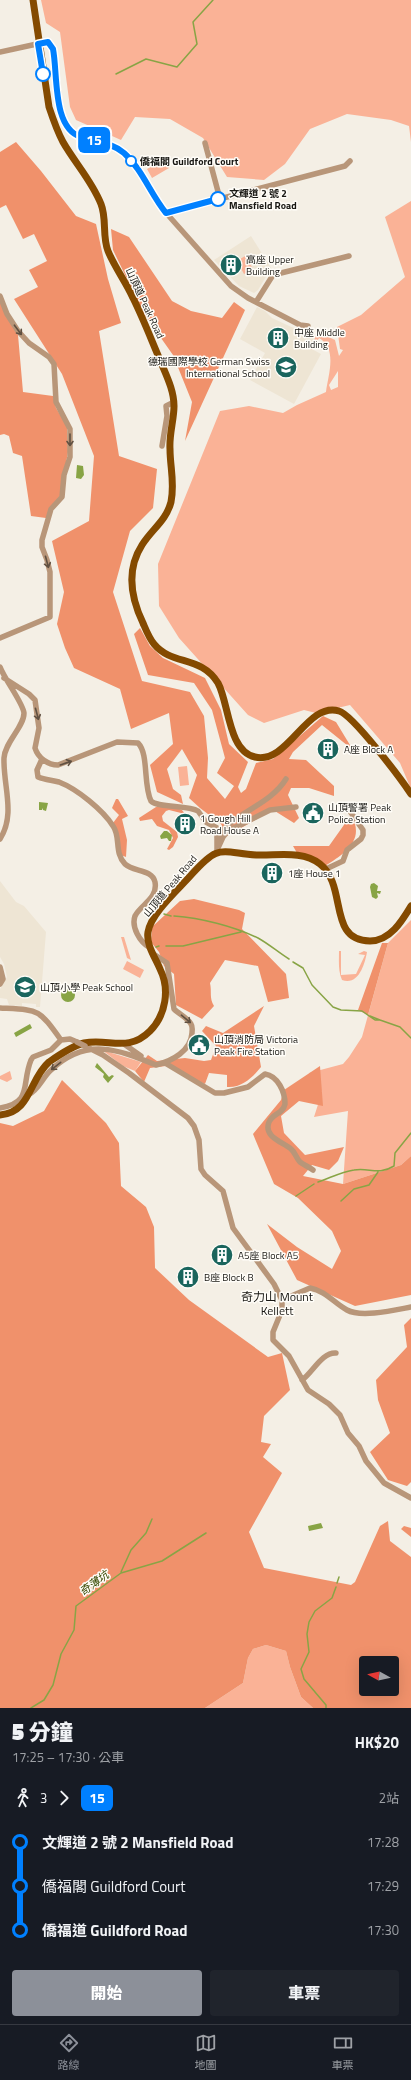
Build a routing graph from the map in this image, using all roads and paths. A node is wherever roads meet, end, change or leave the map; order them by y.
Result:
1 (33, 0) edge
2 (38, 44) junction
3 (0, 52) edge
4 (205, 143) dead end
5 (350, 161) dead end
6 (220, 199) junction
7 (166, 213) junction
8 (348, 256) dead end
9 (0, 296) edge
10 (256, 302) junction
11 (308, 326) dead end
12 (174, 402) junction
13 (162, 446) dead end
14 (0, 638) edge
15 (0, 667) edge
16 (4, 678) junction
17 (42, 759) junction
18 (286, 779) dead end
19 (411, 794) edge
20 (296, 807) dead end
21 (347, 807) dead end
22 (217, 837) junction
23 (0, 839) edge
24 (217, 852) junction
25 (326, 869) junction
26 (411, 906) edge
27 (151, 950) junction
28 (0, 967) edge
29 (0, 984) edge
30 (0, 1008) edge
31 (61, 1040) junction
32 (124, 1044) junction
33 (91, 1049) junction
34 (151, 1063) junction
35 (164, 1063) junction
36 (26, 1095) junction
37 (0, 1108) edge
38 (0, 1115) edge
39 (313, 1170) dead end
40 (282, 1300) junction
41 (411, 1307) edge
42 (336, 1353) dead end
43 (302, 1380) junction
44 (411, 1498) edge

1 - 2 main road, 山頂道 Peak Road
2 - 3 street
2 - 7 street
2 - 12 main road, 山頂道 Peak Road
4 - 6 street
5 - 6 street
6 - 7 street
7 - 10 street
8 - 10 street
9 -> 14 street
10 - 11 street
12 - 13 street
12 - 19 main road, 山頂道 Peak Road
15 - 16 street
16 -> 17 street
16 - 23 street
17 -> 22 street
17 - 27 street
18 - 22 street
20 - 24 street
21 - 25 street
22 - 24 street
24 - 25 main road
24 - 27 main road, 山頂道 Peak Road
25 - 26 main road
27 - 32 main road, 山頂道 Peak Road
27 -> 35 street
28 - 29 street
30 - 31 street
31 - 33 street, bridge
31 - 36 street
32 - 34 street
32 - 36 main road, 山頂道 Peak Road
33 - 34 street
33 -> 36 street
33 - 40 street
34 - 35 street
35 - 39 street
36 - 37 street
36 - 38 main road, 山頂道 Peak Road
40 - 41 street
40 - 43 street
42 - 43 street
43 - 44 street

